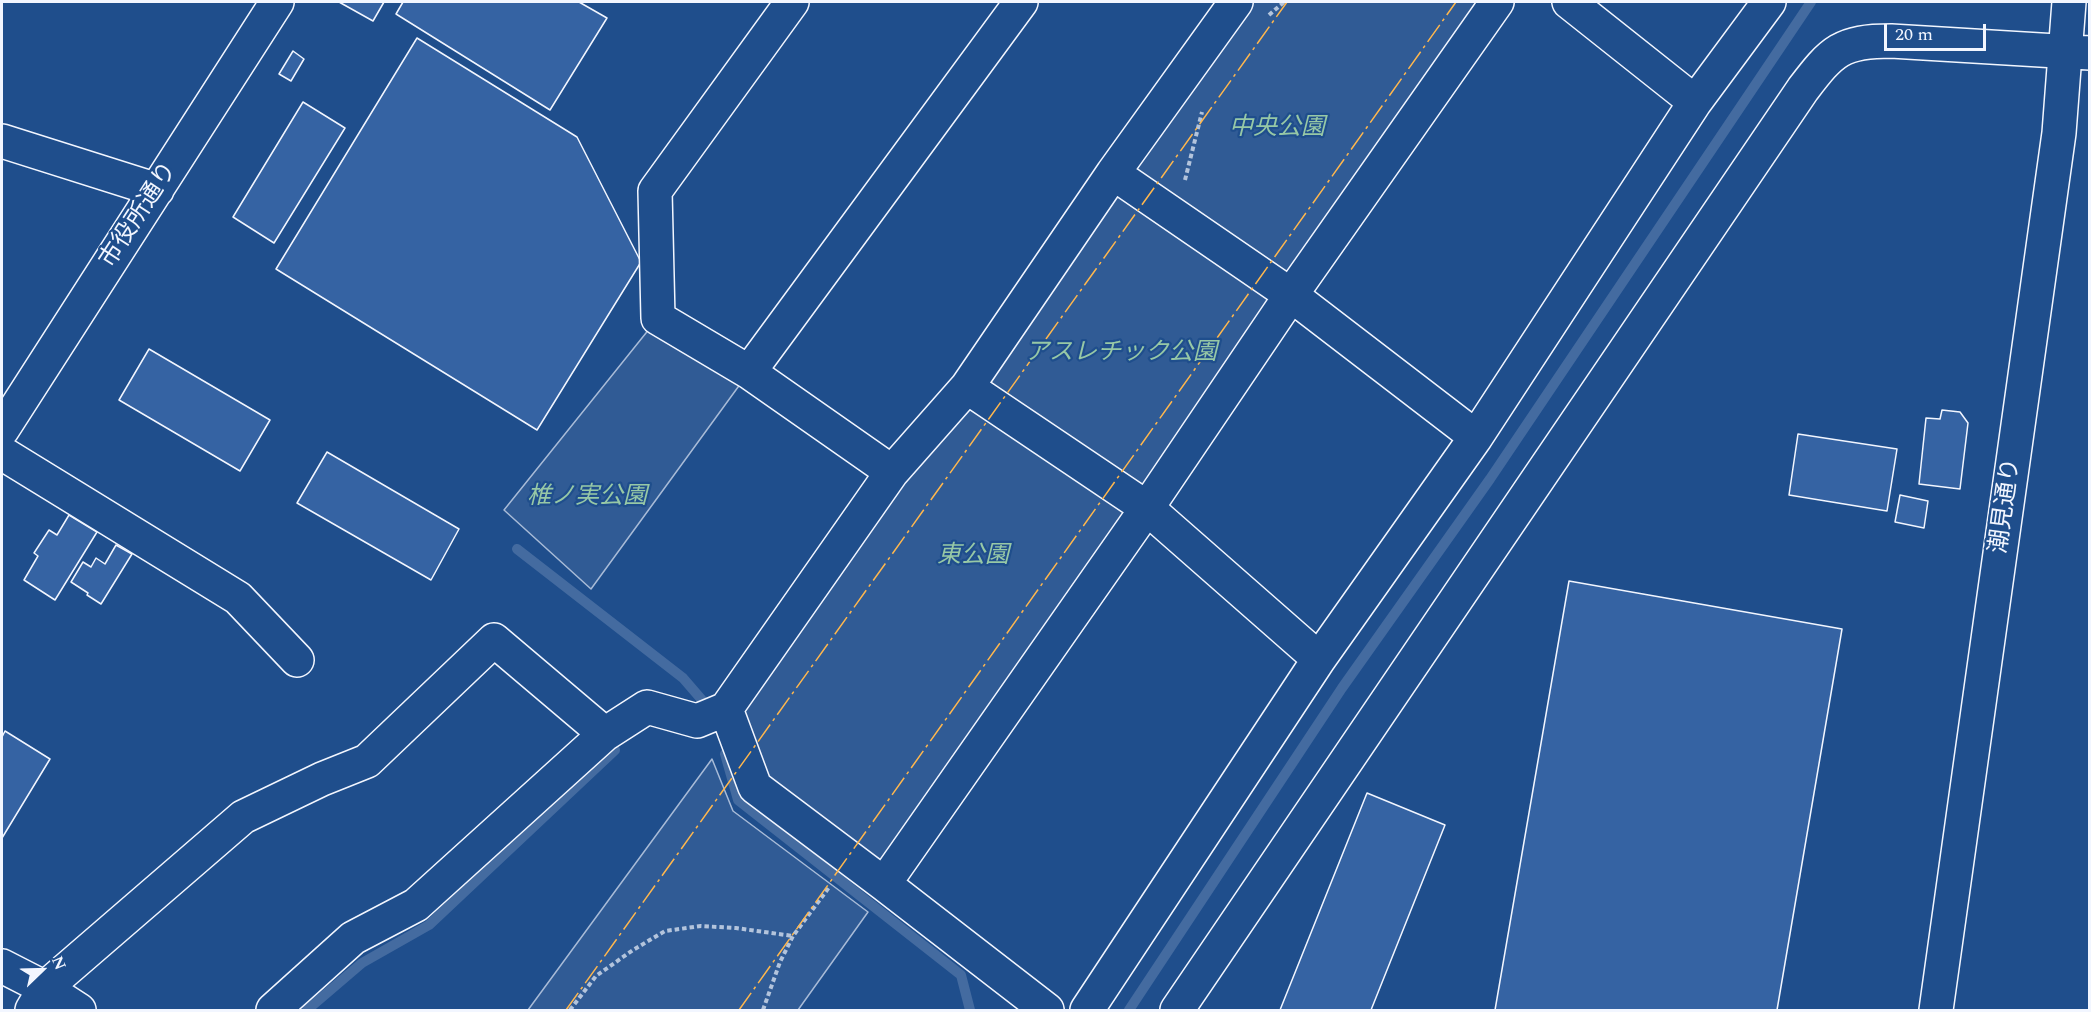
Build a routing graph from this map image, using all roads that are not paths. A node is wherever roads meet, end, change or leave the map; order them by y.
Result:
1 (277, 2) edge
2 (792, 2) edge
3 (1021, 2) edge
4 (1236, 2) edge
5 (1497, 2) edge
6 (1569, 2) edge
7 (1769, 2) edge
8 (2069, 2) edge
9 (2078, 52) edge
10 (1695, 102) junction
11 (2, 141) edge
12 (1113, 173) junction
13 (157, 190) junction
14 (1291, 295) junction
15 (749, 372) junction
16 (967, 387) junction
17 (2, 430) edge
18 (1476, 437) junction
19 (2, 453) edge
20 (892, 472) junction
21 (1147, 508) junction
22 (1319, 659) junction
23 (297, 660) dead end
24 (726, 709) junction
25 (605, 734) junction
26 (884, 884) junction
27 (2, 966) edge
28 (39, 999) edge
29 (79, 1011) edge
30 (273, 1011) edge
31 (1047, 1011) edge
32 (1087, 1011) edge
33 (1177, 1011) edge
34 (1936, 1011) edge

1 - 13 street, 市役所通り
2 - 15 street
3 - 15 street
4 - 12 street
5 - 14 street
6 - 10 street
7 - 10 street
8 - 9 street, 潮見通り
9 - 33 street
9 - 34 street, 潮見通り
10 - 18 street
11 - 13 street
12 - 14 street
12 - 16 street
13 - 17 street, 市役所通り
14 - 18 street
14 - 21 street
15 - 20 street
16 - 20 street
16 - 21 street
18 - 22 street
19 - 23 street
20 - 24 street
21 - 22 street
21 - 26 street
22 - 32 street
24 - 25 street
24 - 26 street
25 - 28 street
25 - 30 street
26 - 31 street
27 - 28 street
28 - 29 street

